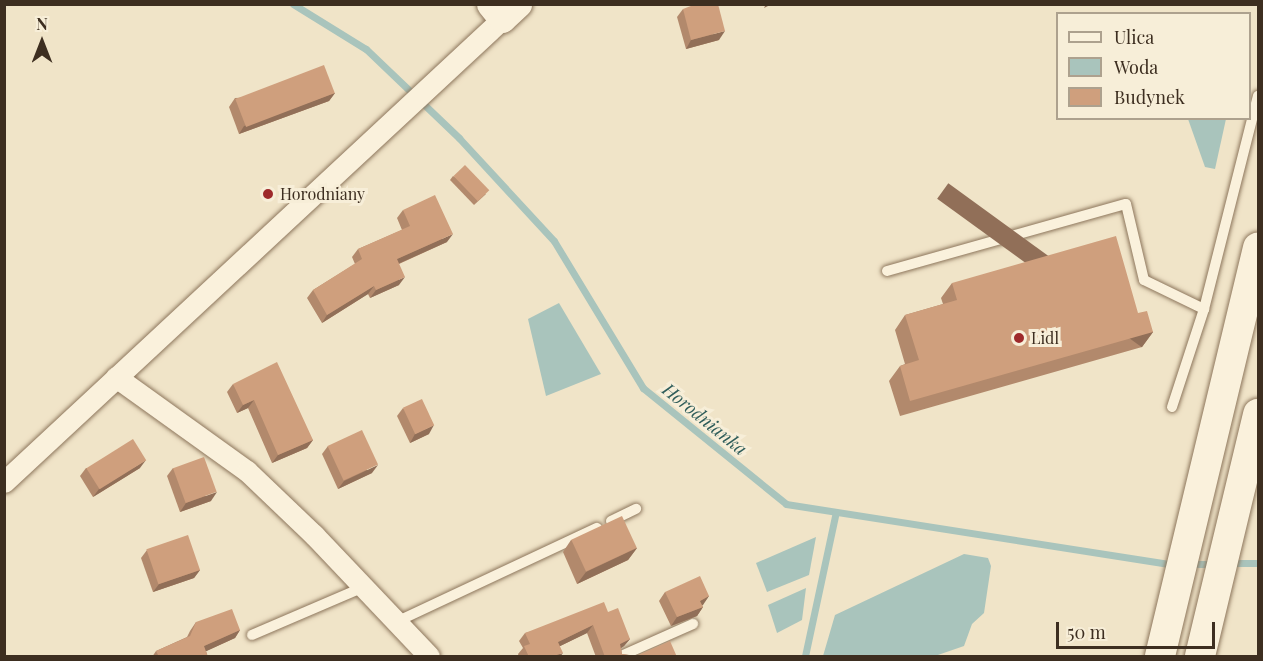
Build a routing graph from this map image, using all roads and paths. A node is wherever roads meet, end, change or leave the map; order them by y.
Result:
1 (503, 9) edge
2 (1258, 96) edge
3 (1258, 248) edge
4 (887, 271) dead end
5 (1204, 309) junction
6 (116, 377) junction
7 (1173, 407) dead end
8 (1258, 414) edge
9 (4, 482) edge
10 (636, 509) dead end
11 (364, 588) junction
12 (396, 622) junction
13 (693, 624) dead end
14 (252, 635) dead end
15 (429, 657) edge
16 (621, 657) edge
17 (1160, 657) edge
18 (1200, 657) edge

1 - 6 street
2 - 5 lane
3 - 17 main road
4 - 5 lane
5 - 7 lane
6 - 9 street
6 - 11 street
8 - 18 main road
10 - 12 lane
11 - 12 street
11 - 14 lane
12 - 15 street
13 - 16 lane

